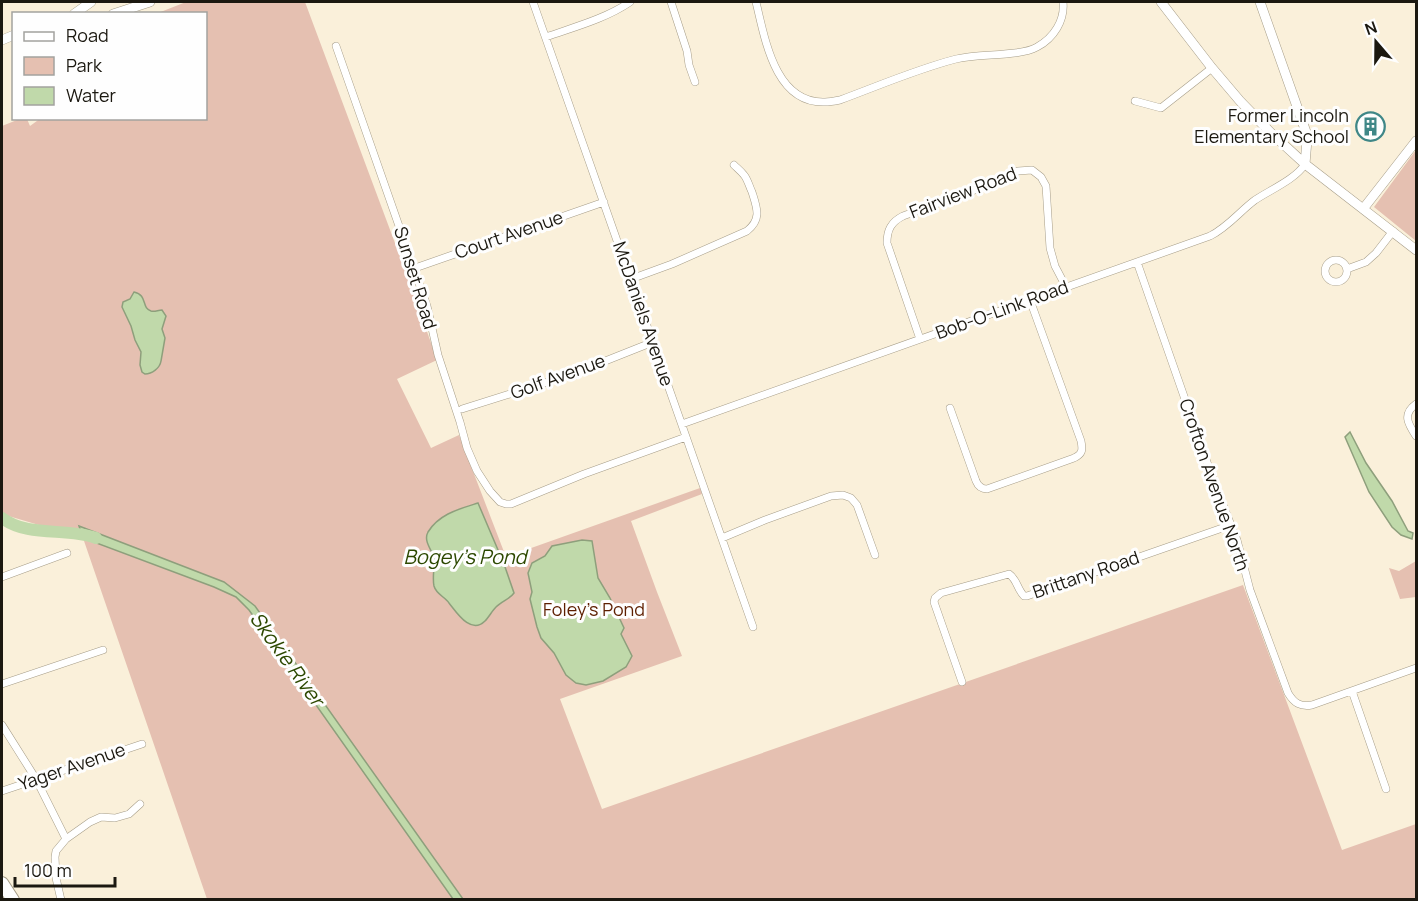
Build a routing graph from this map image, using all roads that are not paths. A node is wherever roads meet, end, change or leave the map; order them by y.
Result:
1 (91, 2) edge
2 (150, 2) edge
3 (533, 2) edge
4 (630, 2) edge
5 (671, 2) edge
6 (756, 2) edge
7 (1063, 2) edge
8 (1161, 2) edge
9 (1260, 2) edge
10 (77, 12) edge
11 (119, 12) edge
12 (546, 37) junction
13 (336, 46) dead end
14 (1212, 68) junction
15 (695, 82) dead end
16 (1135, 100) dead end
17 (1416, 141) edge
18 (1305, 164) junction
19 (734, 165) dead end
20 (604, 202) junction
21 (1363, 208) junction
22 (1393, 231) junction
23 (1416, 249) edge
24 (1137, 262) junction
25 (415, 268) junction
26 (1347, 269) dead end
27 (631, 279) junction
28 (1066, 287) junction
29 (1030, 300) junction
30 (920, 339) junction
31 (653, 342) junction
32 (1416, 404) edge
33 (950, 408) dead end
34 (462, 410) dead end
35 (682, 424) junction
36 (1416, 436) edge
37 (686, 437) junction
38 (1231, 525) junction
39 (722, 538) junction
40 (67, 553) dead end
41 (875, 555) dead end
42 (2, 577) edge
43 (753, 627) dead end
44 (103, 650) dead end
45 (1416, 668) edge
46 (962, 682) dead end
47 (2, 684) edge
48 (1352, 691) junction
49 (2, 725) edge
50 (142, 744) dead end
51 (36, 779) junction
52 (1386, 789) dead end
53 (2, 791) edge
54 (140, 804) dead end
55 (66, 839) junction
56 (2, 883) edge
57 (13, 900) edge
58 (62, 900) edge

1 - 10 main road
2 - 11 main road
3 - 12 street, McDaniels Avenue
4 - 12 street
5 - 15 street
6 - 7 street
8 - 14 main road
9 - 18 main road
12 - 20 street, McDaniels Avenue
13 - 25 street, Sunset Road
14 - 16 street
14 - 18 main road
17 - 21 main road
18 - 21 main road
18 - 24 street, Bob-O-Link Road
19 - 27 street
20 - 25 street, Court Avenue
20 - 27 street, McDaniels Avenue
21 - 22 main road
22 - 23 main road
22 - 26 street
24 - 28 street, Bob-O-Link Road
24 - 38 street, Crofton Avenue North
25 - 37 street, Sunset Road
27 - 31 street, McDaniels Avenue
28 - 29 street, Bob-O-Link Road
28 - 30 street, Fairview Road
29 - 30 street, Bob-O-Link Road
29 - 33 street
30 - 35 street, Bob-O-Link Road
31 - 34 street, Golf Avenue
31 - 35 street, McDaniels Avenue
32 - 36 street
35 - 37 street, McDaniels Avenue
37 - 39 street, McDaniels Avenue
38 - 46 street, Brittany Road
38 - 48 street, Crofton Avenue North
39 - 41 street
39 - 43 street, McDaniels Avenue
40 - 42 street
44 - 47 street
45 - 48 street
48 - 52 street
49 - 51 street
50 - 51 street, Yager Avenue
51 - 53 street, Yager Avenue
51 - 55 street
54 - 55 street
55 - 58 street
56 - 57 highway

